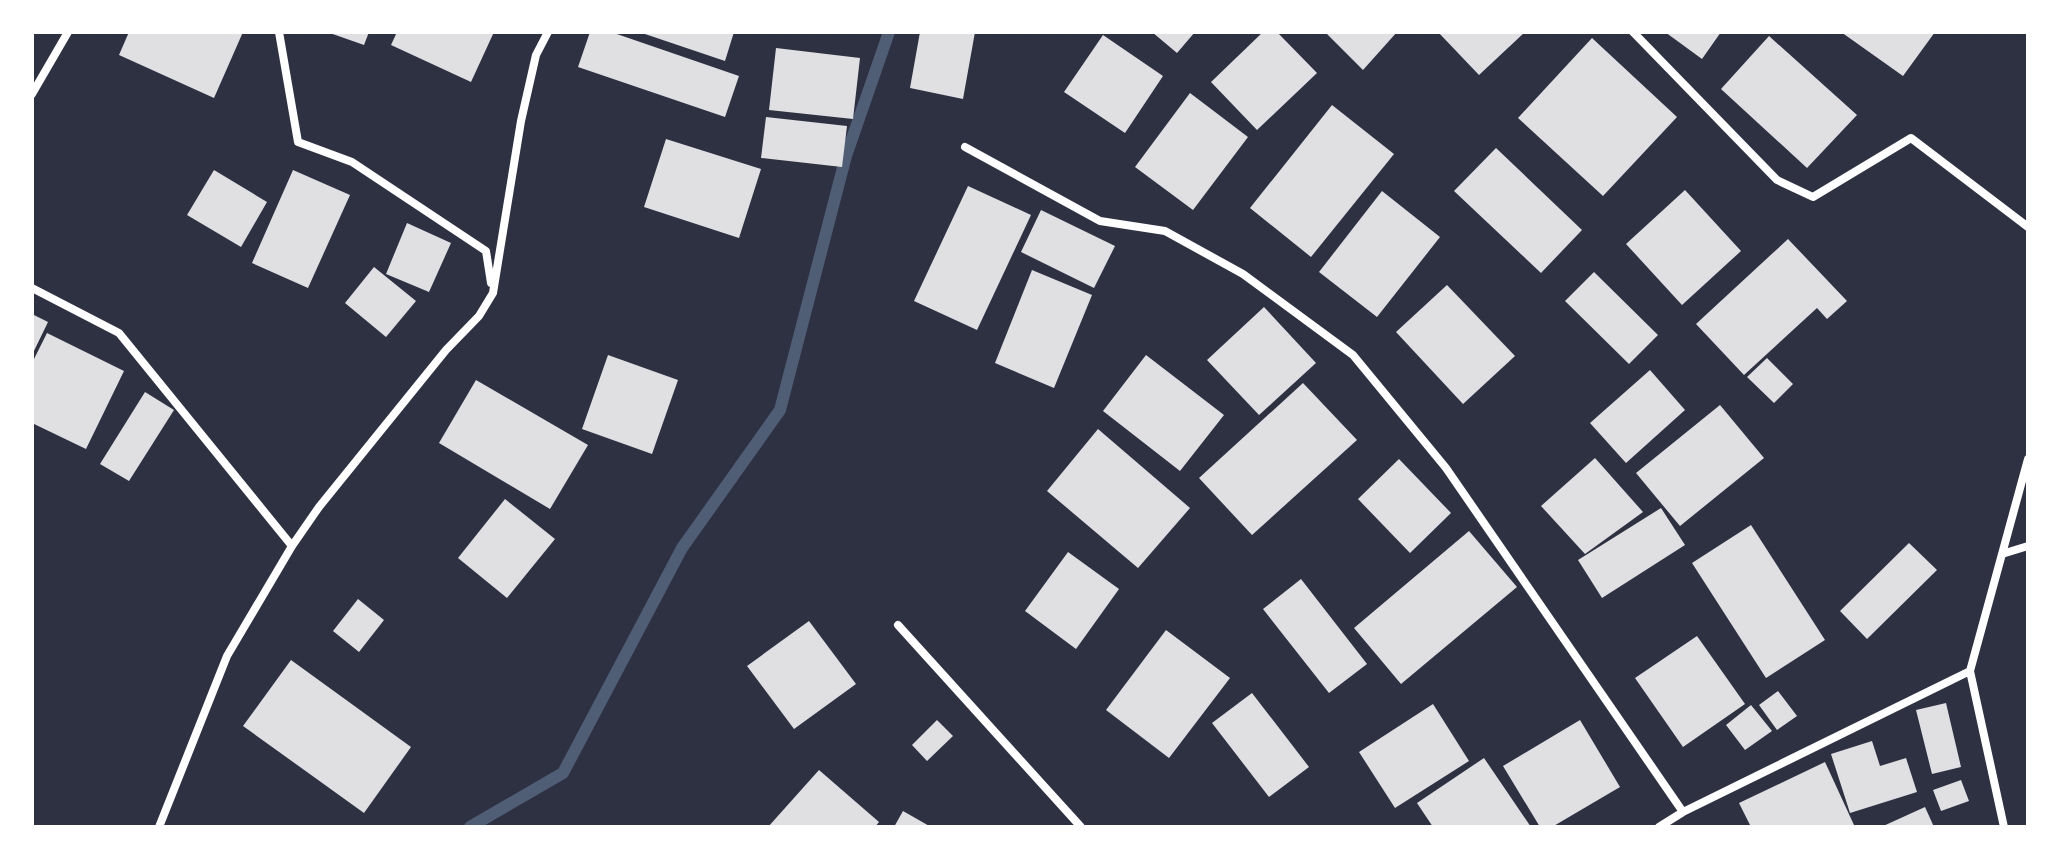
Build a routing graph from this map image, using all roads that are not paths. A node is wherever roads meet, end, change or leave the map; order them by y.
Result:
1 (68, 32) edge
2 (279, 32) edge
3 (548, 32) edge
4 (1633, 32) edge
5 (32, 94) edge
6 (965, 147) dead end
7 (2028, 227) edge
8 (32, 288) edge
9 (493, 293) junction
10 (2028, 459) edge
11 (292, 546) junction
12 (2028, 546) edge
13 (2002, 554) junction
14 (898, 625) dead end
15 (1970, 671) junction
16 (1683, 812) junction
17 (159, 827) edge
18 (1081, 827) edge
19 (1659, 827) edge
20 (2004, 827) edge

1 - 5 street
2 - 9 street
3 - 9 street
4 - 7 street
6 - 16 street
8 - 11 street
9 - 11 street
10 - 13 street
11 - 17 street
12 - 13 street
13 - 15 street
14 - 18 street
15 - 16 street
15 - 20 street
16 - 19 street

